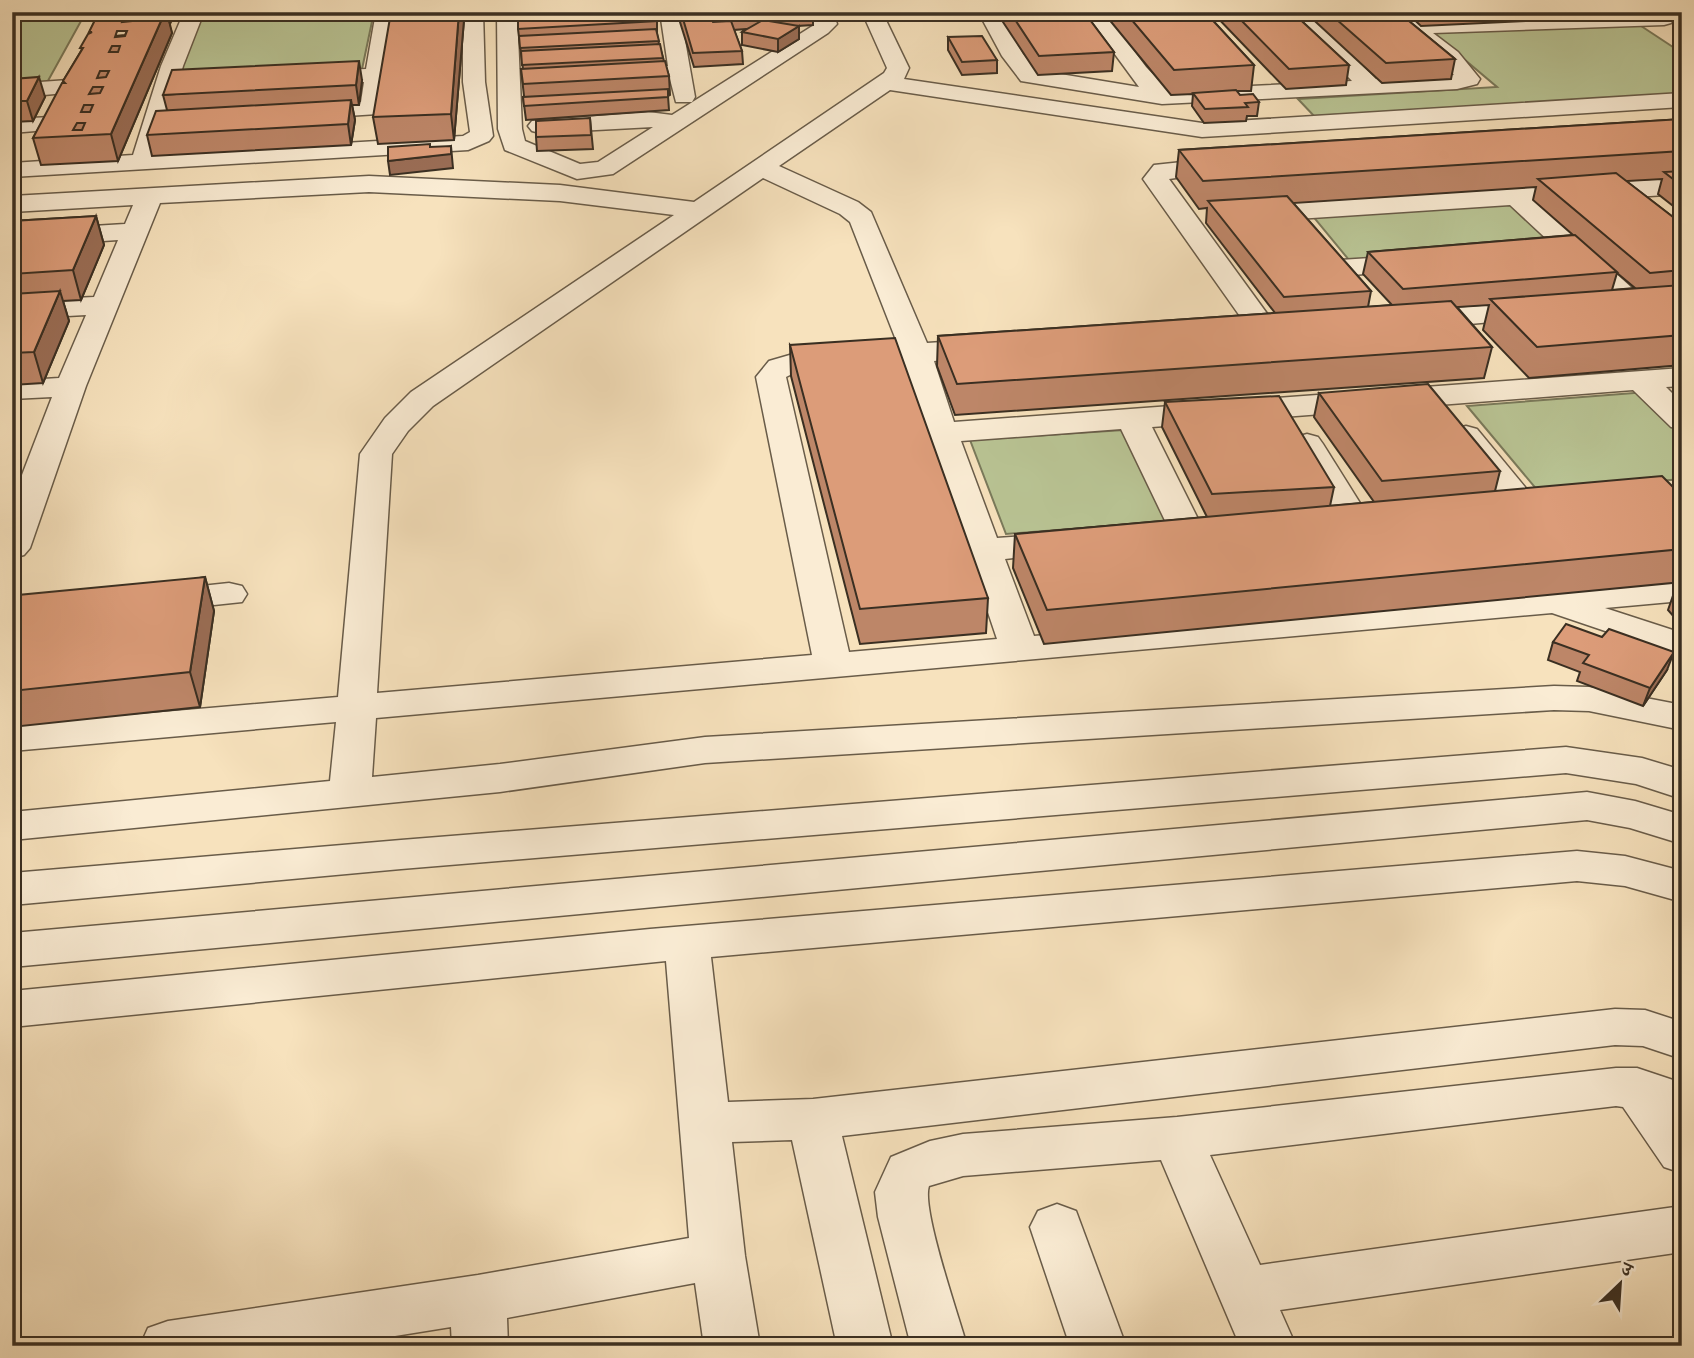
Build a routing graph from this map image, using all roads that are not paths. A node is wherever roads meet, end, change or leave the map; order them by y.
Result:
1 (194, 12) edge
2 (473, 12) edge
3 (507, 12) edge
4 (670, 12) edge
5 (823, 12) edge
6 (872, 12) edge
7 (1007, 12) edge
8 (1094, 12) edge
9 (1296, 12) edge
10 (1395, 12) edge
11 (448, 14) edge
12 (385, 15) edge
13 (1659, 15) edge
14 (410, 16) edge
15 (1413, 26) junction
16 (1682, 31) edge
17 (80, 62) edge
18 (1257, 71) dead end
19 (681, 72) junction
20 (376, 75) junction
21 (597, 76) edge
22 (284, 79) edge
23 (533, 79) edge
24 (509, 80) junction
25 (192, 83) edge
26 (887, 83) junction
27 (165, 85) junction
28 (1369, 85) junction
29 (68, 88) junction
30 (12, 90) edge
31 (1276, 91) junction
32 (1162, 97) junction
33 (1682, 100) edge
34 (370, 109) junction
35 (277, 113) edge
36 (184, 117) edge
37 (158, 118) junction
38 (680, 119) junction
39 (1305, 123) junction
40 (51, 124) junction
41 (12, 126) edge
42 (510, 129) junction
43 (369, 148) junction
44 (143, 162) junction
45 (1259, 162) edge
46 (760, 167) junction
47 (21, 170) edge
48 (1682, 186) edge
49 (1626, 189) junction
50 (150, 196) junction
51 (1516, 197) junction
52 (12, 204) edge
53 (696, 210) junction
54 (1291, 212) junction
55 (1654, 213) edge
56 (1185, 219) junction
57 (137, 231) junction
58 (12, 239) edge
59 (1577, 252) junction
60 (1326, 253) junction
61 (1535, 255) edge
62 (1437, 262) edge
63 (1363, 295) edge
64 (105, 305) junction
65 (12, 310) edge
66 (1448, 317) junction
67 (1386, 322) edge
68 (1263, 330) edge
69 (1013, 346) edge
70 (916, 353) junction
71 (1495, 369) junction
72 (1682, 377) edge
73 (1640, 380) junction
74 (71, 386) junction
75 (12, 390) edge
76 (1433, 396) junction
77 (1283, 407) junction
78 (1132, 418) junction
79 (1682, 420) edge
80 (942, 433) junction
81 (21, 504) edge
82 (1483, 508) edge
83 (1312, 522) edge
84 (1188, 533) edge
85 (1093, 541) edge
86 (12, 548) edge
87 (984, 550) junction
88 (1682, 590) edge
89 (229, 594) dead end
90 (120, 603) edge
91 (1554, 603) junction
92 (1682, 646) edge
93 (1020, 650) junction
94 (833, 664) junction
95 (355, 706) junction
96 (1682, 718) edge
97 (12, 738) edge
98 (1682, 785) edge
99 (349, 794) junction
100 (12, 826) edge
101 (1682, 830) edge
102 (1682, 887) edge
103 (12, 888) edge
104 (687, 943) junction
105 (12, 950) edge
106 (12, 1009) edge
107 (1682, 1041) edge
108 (1659, 1096) edge
109 (813, 1119) junction
110 (705, 1123) junction
111 (1177, 1138) junction
112 (1682, 1152) edge
113 (1057, 1227) dead end
114 (1682, 1228) edge
115 (719, 1256) junction
116 (1247, 1291) junction
117 (479, 1322) edge
118 (168, 1346) edge
119 (732, 1346) edge
120 (865, 1346) edge
121 (939, 1346) edge
122 (1098, 1346) edge
123 (1268, 1346) edge

1 - 27 street
2 - 11 street
2 - 43 street
3 - 24 street
4 - 19 street
5 - 38 street
6 - 26 street
7 - 32 street
8 - 32 street
9 - 28 street
10 - 15 street
12 - 14 street
12 - 20 street
13 - 15 street
13 - 16 street
15 - 28 street
17 - 29 street
18 - 31 street
19 - 21 street
19 - 38 street
20 - 22 street
20 - 34 street
23 - 24 street
24 - 42 street
25 - 27 street
26 - 39 street
26 - 46 street
27 - 37 street
28 - 31 street
29 - 30 street
29 - 40 street
31 - 32 street
31 - 39 street
33 - 39 street
34 - 35 street
34 - 43 street
36 - 37 street
37 - 44 street
38 - 42 street
38 - 42 street
40 - 41 street
40 - 47 street
43 - 44 street
44 - 47 street
45 - 56 street
46 - 53 street
46 - 70 street
48 - 49 street
49 - 51 street
49 - 55 street
50 - 52 street
50 - 53 street
50 - 57 street
51 - 54 street
51 - 59 street
53 - 95 street
54 - 56 street
54 - 60 street
56 - 68 street
57 - 58 street
57 - 64 street
59 - 61 street
59 - 66 street
60 - 62 street
60 - 63 street
64 - 65 street
64 - 74 street
66 - 67 street
66 - 71 street
69 - 70 street
70 - 80 street
70 - 94 street
71 - 73 street
71 - 76 street
72 - 73 street
73 - 79 street
74 - 75 street
74 - 81 street
76 - 77 street
76 - 82 street
77 - 78 street
77 - 83 street
78 - 80 street
78 - 84 street
80 - 87 street
81 - 86 street
85 - 87 street
87 - 93 street
88 - 91 street
89 - 90 street
91 - 92 street
91 - 93 street
93 - 94 street
94 - 95 street
95 - 97 street
95 - 99 street
96 - 99 street
98 - 103 street
99 - 100 street
101 - 105 street
102 - 104 street
104 - 106 street
104 - 110 street
107 - 109 street
108 - 111 street
108 - 112 street
109 - 110 street
109 - 120 street
110 - 115 street
111 - 116 street
111 - 121 street
113 - 122 street
114 - 116 street
115 - 117 street
115 - 119 street
116 - 123 street
117 - 118 street

